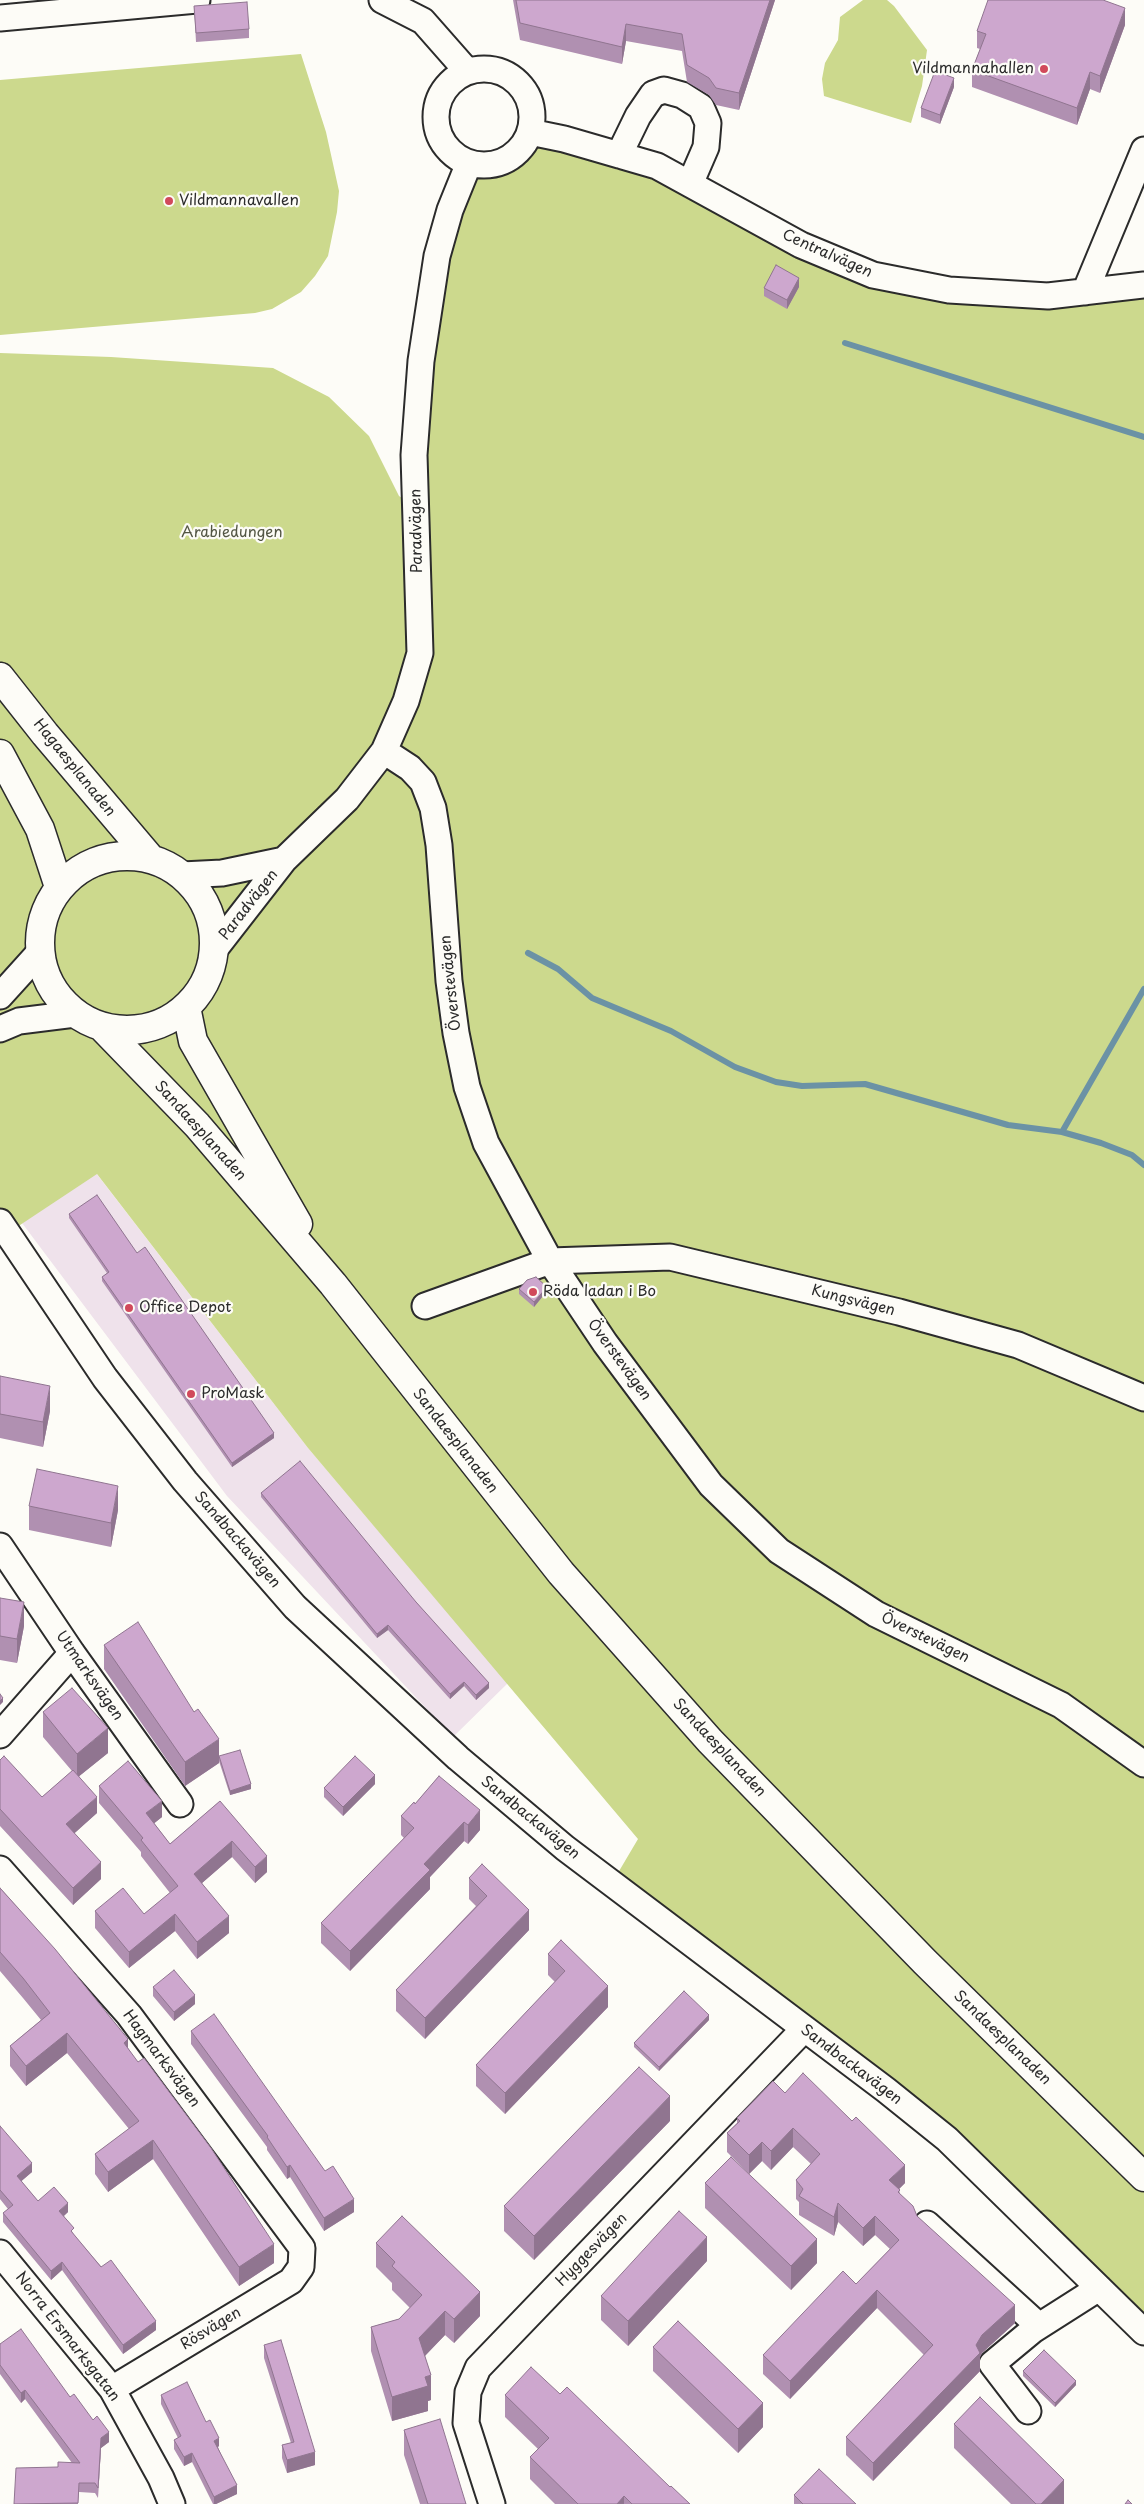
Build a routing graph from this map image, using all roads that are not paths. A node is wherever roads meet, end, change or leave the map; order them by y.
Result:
1 (197, 0) edge
2 (382, 0) edge
3 (0, 18) edge
4 (467, 71) junction
5 (530, 132) junction
6 (1144, 150) edge
7 (619, 155) junction
8 (469, 162) junction
9 (690, 184) junction
10 (1144, 284) edge
11 (1085, 292) junction
12 (0, 676) edge
13 (384, 751) junction
14 (0, 754) edge
15 (150, 858) junction
16 (284, 860) junction
17 (182, 875) junction
18 (59, 887) junction
19 (214, 950) junction
20 (40, 953) junction
21 (0, 996) edge
22 (186, 1007) junction
23 (74, 1014) junction
24 (102, 1027) junction
25 (0, 1029) edge
26 (0, 1222) edge
27 (550, 1261) junction
28 (333, 1284) junction
29 (425, 1306) dead end
30 (1144, 1398) edge
31 (0, 1546) edge
32 (72, 1653) junction
33 (0, 1735) edge
34 (1144, 1764) edge
35 (180, 1804) dead end
36 (0, 1869) edge
37 (804, 2029) junction
38 (1144, 2177) edge
39 (927, 2224) edge
40 (0, 2253) edge
41 (301, 2261) joint
42 (1099, 2288) junction
43 (1039, 2326) junction
44 (1144, 2332) edge
45 (112, 2389) junction
46 (1028, 2411) dead end
47 (172, 2504) edge
48 (492, 2504) edge

1 - 3 street
2 - 4 street
4 - 5 street
4 - 8 street
5 - 7 street, Centralvägen
5 - 8 street
6 - 11 street
7 - 9 street, Centralvägen
7 - 9 street
8 - 13 street, Paradvägen
9 - 11 street, Centralvägen
10 - 11 street, Centralvägen
12 - 15 main road, Hagaesplanaden
13 - 16 street, Paradvägen
13 - 27 street, Överstevägen
14 - 18 main road
15 - 17 main road
15 - 18 main road
16 - 17 street, Paradvägen
16 - 19 street, Paradvägen
17 - 19 main road
18 - 20 main road
19 - 22 main road
20 - 21 street
20 - 23 main road
22 - 24 main road
22 - 28 main road, Sandaesplanaden
23 - 24 main road
23 - 25 street
24 - 28 main road, Sandaesplanaden
26 - 37 street, Sandbackavägen
27 - 29 street, Kungsvägen
27 - 30 street, Kungsvägen
27 - 34 street, Överstevägen
28 - 38 main road, Sandaesplanaden
31 - 32 street, Utmarksvägen
32 - 33 street
32 - 35 street, Utmarksvägen
36 - 41 street, Hagmarksvägen
37 - 42 street, Sandbackavägen
37 - 48 street, Hyggesvägen
39 - 43 street
40 - 45 street, Norra Ersmarksgatan
41 - 45 street, Rösvägen
42 - 43 street
42 - 44 street, Sandbackavägen
43 - 46 street
45 - 47 street, Norra Ersmarksgatan

